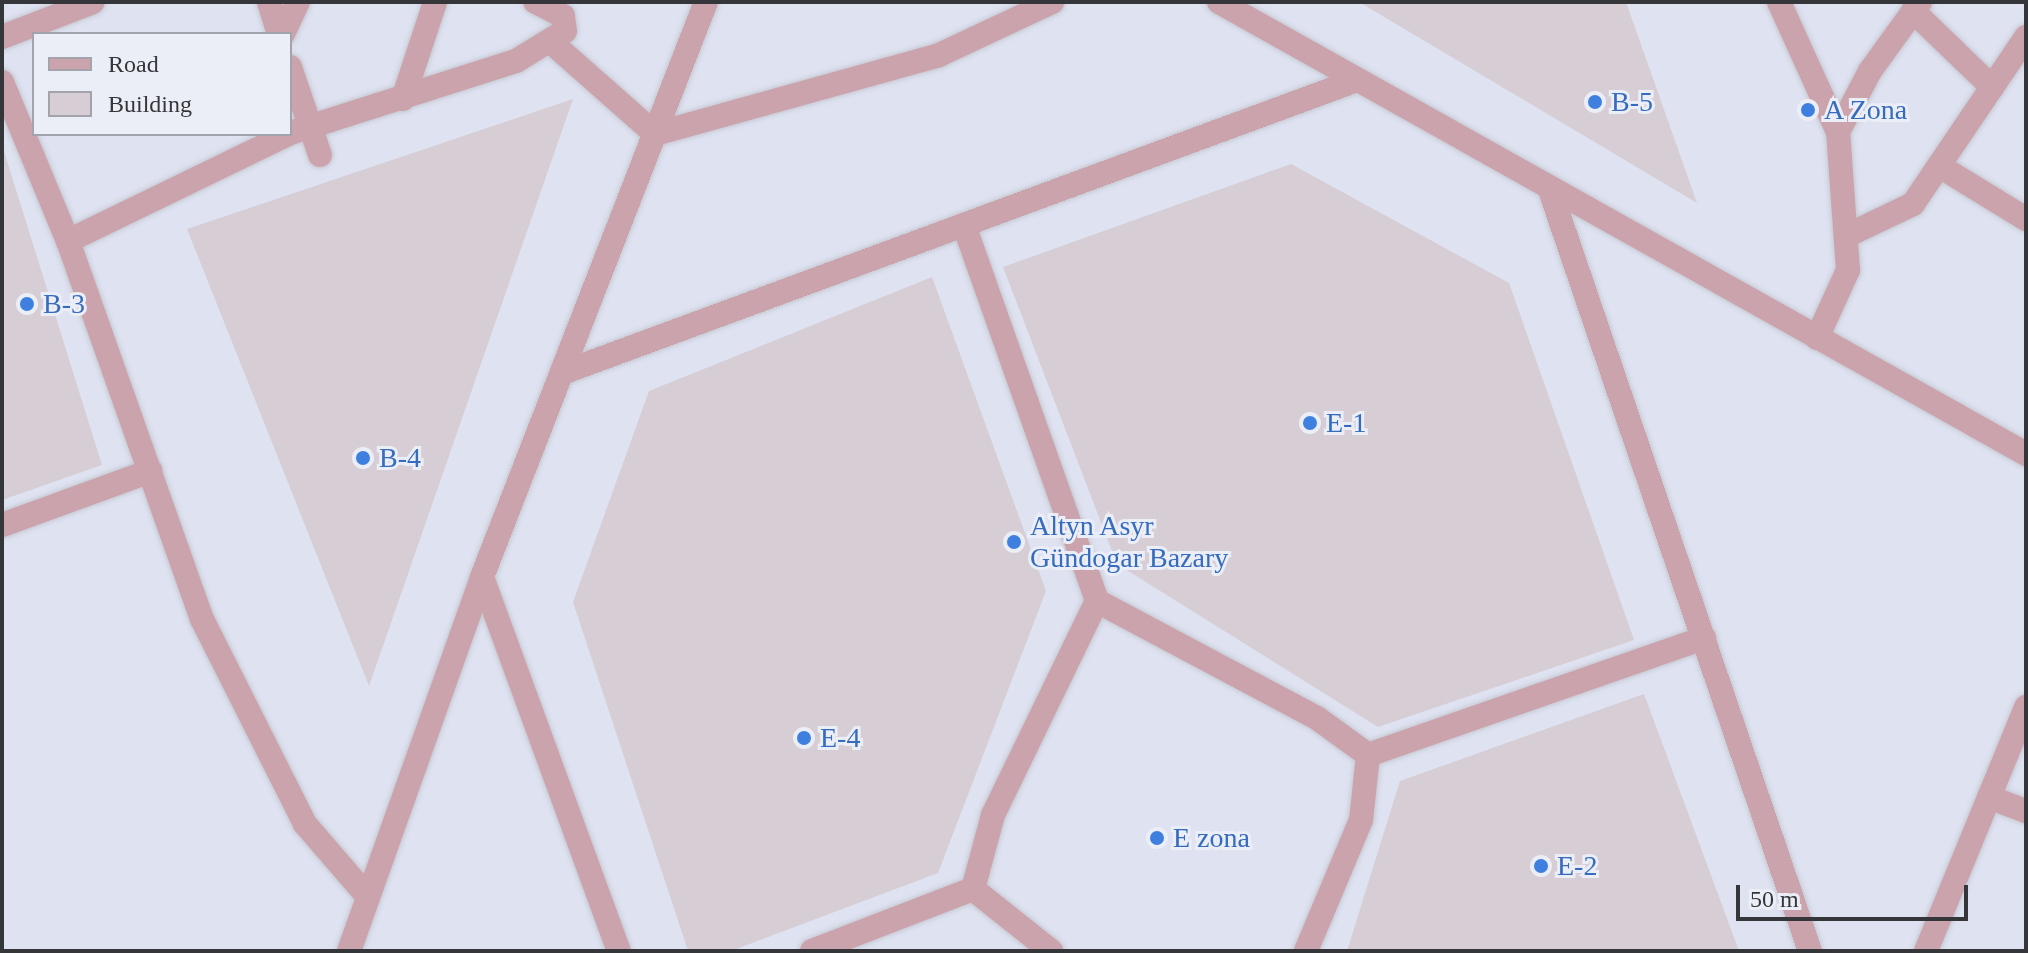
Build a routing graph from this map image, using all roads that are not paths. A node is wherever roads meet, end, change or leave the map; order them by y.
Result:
1 (93, 2) edge
2 (269, 2) edge
3 (298, 2) edge
4 (435, 2) edge
5 (535, 2) edge
6 (706, 2) edge
7 (1052, 2) edge
8 (1219, 2) edge
9 (1779, 2) edge
10 (1916, 7) edge
11 (280, 32) edge
12 (282, 32) edge
13 (2, 37) edge
14 (2026, 37) edge
15 (551, 42) junction
16 (1357, 80) junction
17 (2, 82) edge
18 (1992, 87) junction
19 (292, 88) edge
20 (403, 99) junction
21 (296, 130) edge
22 (1838, 132) junction
23 (655, 134) junction
24 (284, 136) edge
25 (320, 155) dead end
26 (1941, 167) junction
27 (1550, 190) junction
28 (2026, 219) edge
29 (964, 225) junction
30 (1846, 236) junction
31 (68, 241) junction
32 (1817, 338) junction
33 (562, 373) junction
34 (2026, 454) edge
35 (150, 471) junction
36 (2, 525) edge
37 (482, 577) junction
38 (1097, 601) junction
39 (1704, 638) junction
40 (2026, 707) edge
41 (1368, 755) junction
42 (1989, 797) junction
43 (2026, 811) edge
44 (973, 889) junction
45 (368, 897) junction
46 (349, 951) edge
47 (619, 951) edge
48 (812, 951) edge
49 (1051, 951) edge
50 (1306, 951) edge
51 (1810, 951) edge
52 (1926, 951) edge

1 - 13 street
2 - 11 street
3 - 12 street
4 - 20 street
5 - 15 street
6 - 23 street
7 - 23 street
8 - 16 street
9 - 22 street
10 - 18 street
10 - 22 street
14 - 18 street
15 - 20 street
15 - 23 street
16 - 27 street
16 - 29 street
17 - 31 street
18 - 26 street
19 - 21 street
20 - 21 street
21 - 25 street
22 - 30 street
23 - 33 street
24 - 31 street
26 - 28 street
26 - 30 street
27 - 32 street
27 - 39 street
29 - 33 street
29 - 38 street
30 - 32 street
31 - 35 street
32 - 34 street
33 - 37 street
35 - 36 street
35 - 45 street
37 - 45 street
37 - 47 street
38 - 41 street
38 - 44 street
39 - 41 street
39 - 51 street
40 - 42 street
41 - 50 street
42 - 43 street
42 - 52 street
44 - 48 street
44 - 49 street
45 - 46 street

